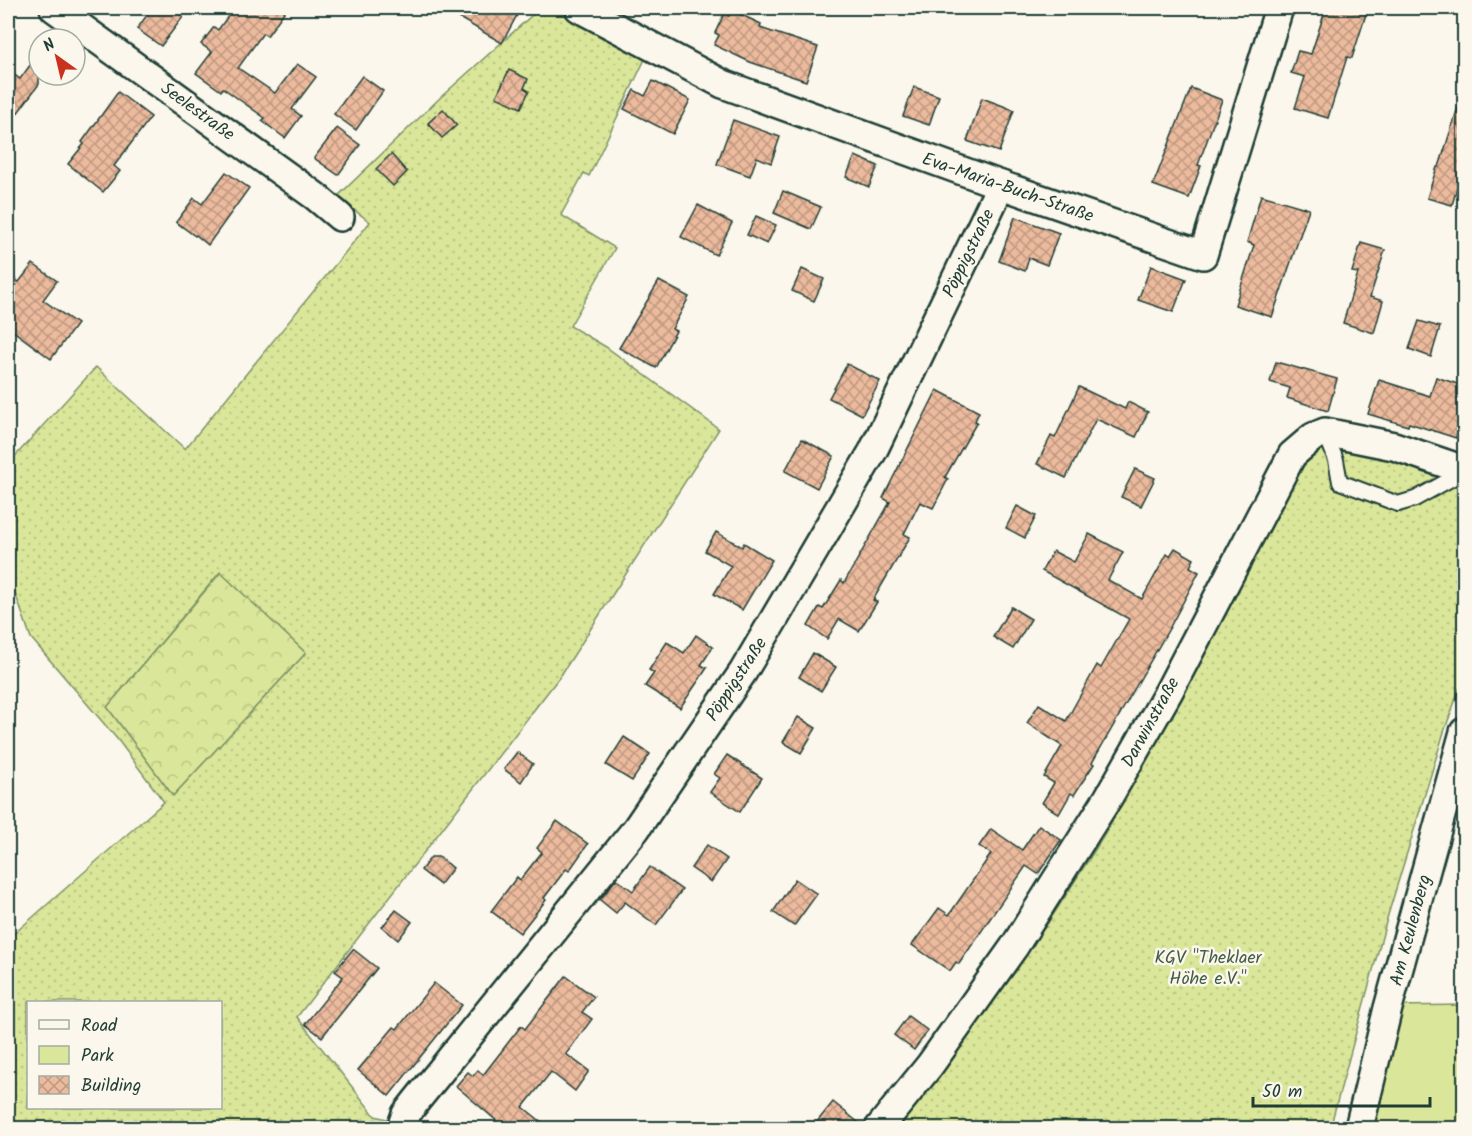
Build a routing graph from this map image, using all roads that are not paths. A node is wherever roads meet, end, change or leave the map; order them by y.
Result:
1 (54, 8) edge
2 (579, 8) edge
3 (1280, 8) edge
4 (1001, 185) junction
5 (340, 217) dead end
6 (1325, 432) junction
7 (1461, 469) edge
8 (1464, 732) edge
9 (401, 1128) edge
10 (879, 1128) edge
11 (1359, 1128) edge

1 - 5 street, Seelestraße
2 - 4 street, Eva-Maria-Buch-Straße
3 - 4 street, Eva-Maria-Buch-Straße
4 - 9 street, Pöppigstraße
6 - 7 street
6 - 7 lane
6 - 10 street, Darwinstraße
8 - 11 street, Am Keulenberg

